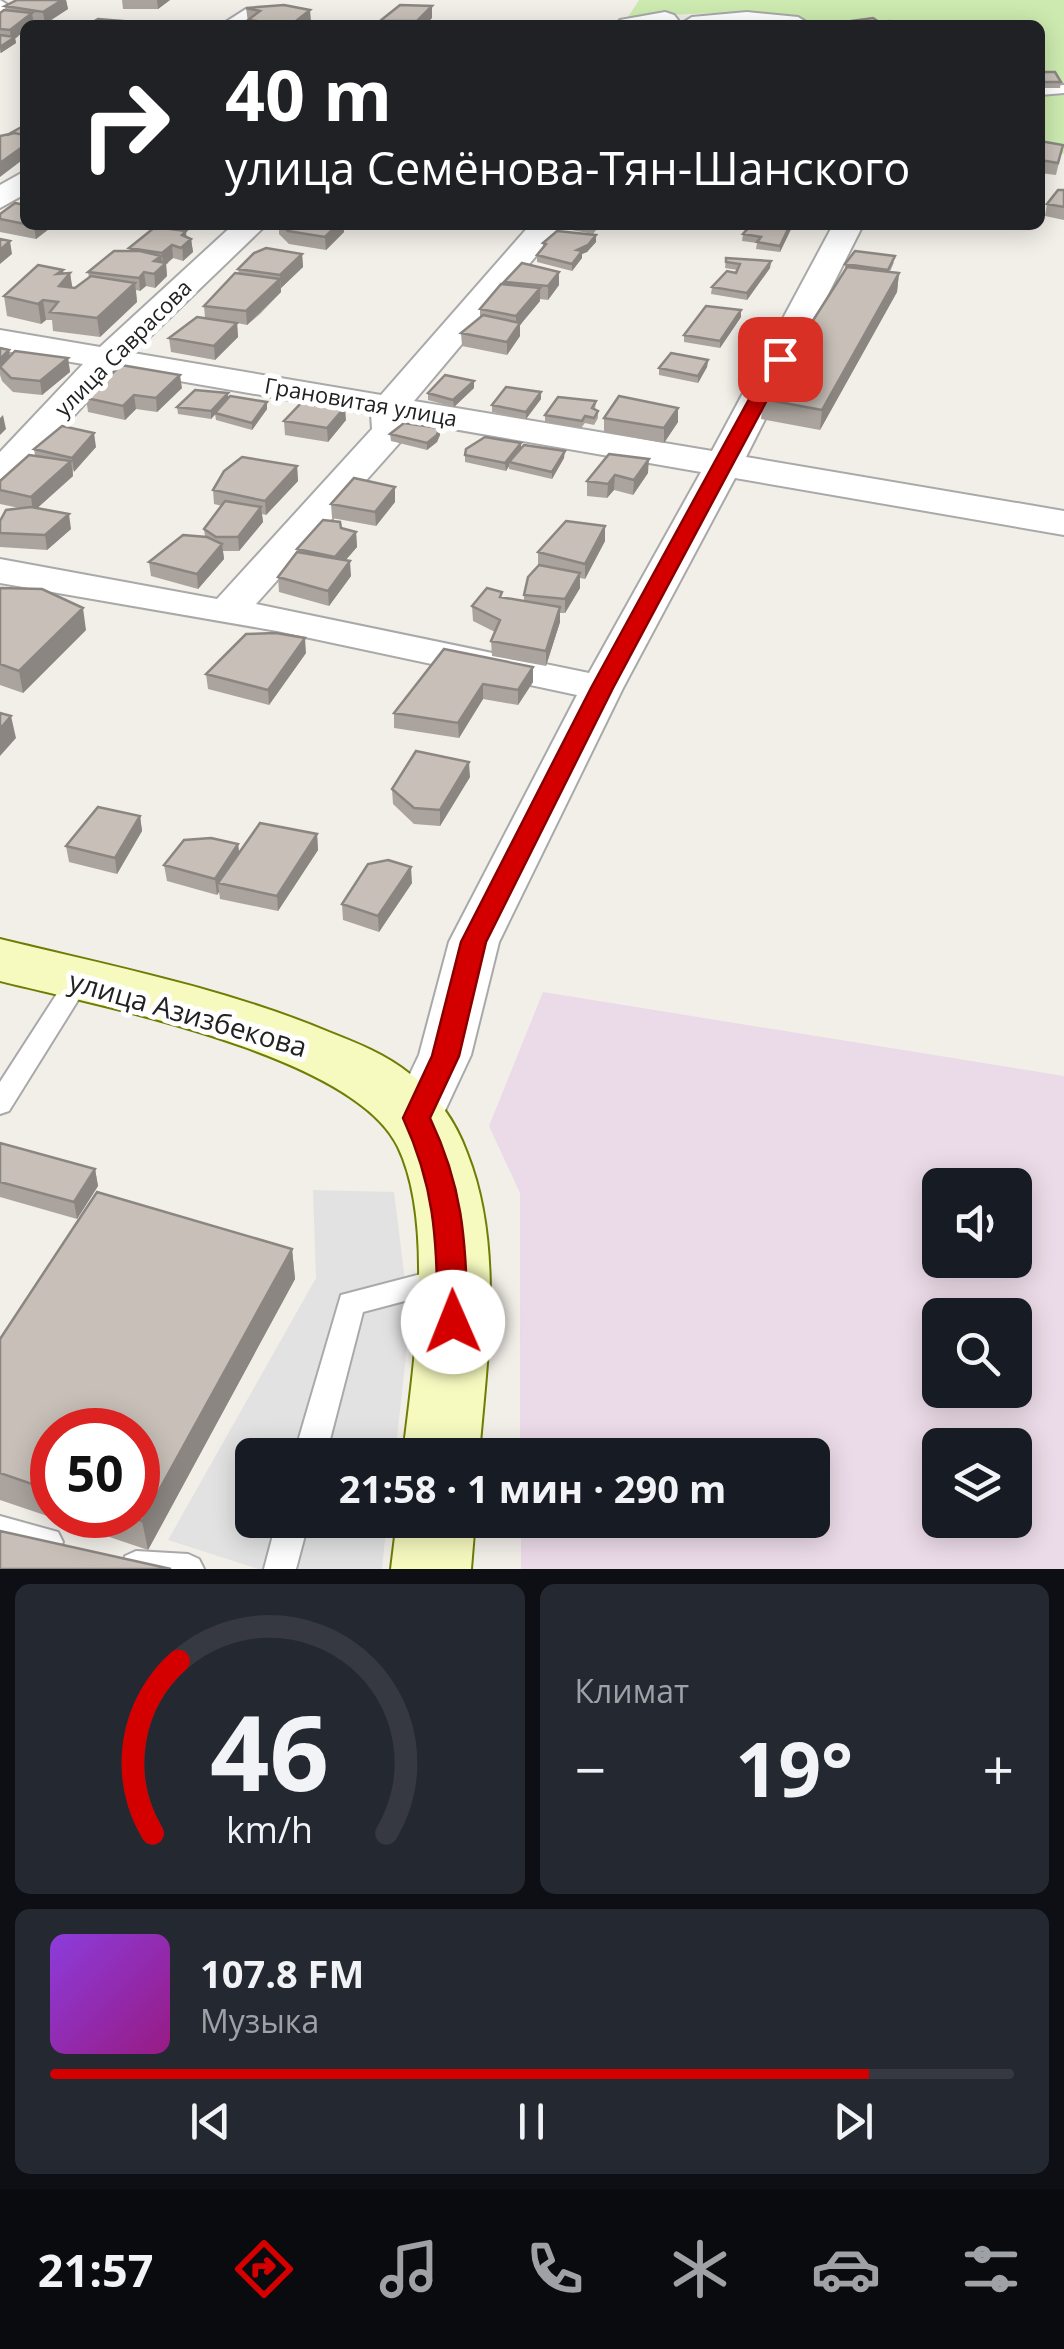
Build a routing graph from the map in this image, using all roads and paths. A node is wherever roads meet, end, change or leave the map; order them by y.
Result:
1 (20, 184) edge
2 (0, 199) edge
3 (245, 230) edge
4 (544, 230) edge
5 (845, 230) edge
6 (0, 340) edge
7 (108, 358) junction
8 (389, 408) junction
9 (723, 464) junction
10 (0, 474) edge
11 (1064, 524) edge
12 (0, 571) edge
13 (226, 613) junction
14 (602, 688) junction
15 (0, 960) edge
16 (78, 981) junction
17 (0, 1104) edge
18 (416, 1118) junction
19 (452, 1278) junction
20 (314, 1438) edge
21 (443, 1438) edge
22 (0, 1530) edge
23 (288, 1538) edge
24 (434, 1538) edge
25 (188, 1569) edge
26 (280, 1569) edge
27 (431, 1569) edge

1 - 2 street
3 - 7 street, улица Саврасова
4 - 8 street
5 - 9 street
6 - 7 street, Грановитая улица
7 - 8 street, Грановитая улица
7 - 10 street, улица Саврасова
8 - 9 street, Грановитая улица
8 - 13 street
9 - 11 street, Грановитая улица
9 - 14 street
12 - 13 street
13 - 14 street
14 - 18 street
15 - 16 main road, улица Азизбекова
16 - 17 lane
16 - 18 main road, улица Азизбекова
18 - 19 main road
19 - 20 lane
19 - 21 main road
22 - 25 lane
23 - 26 lane
24 - 27 main road

